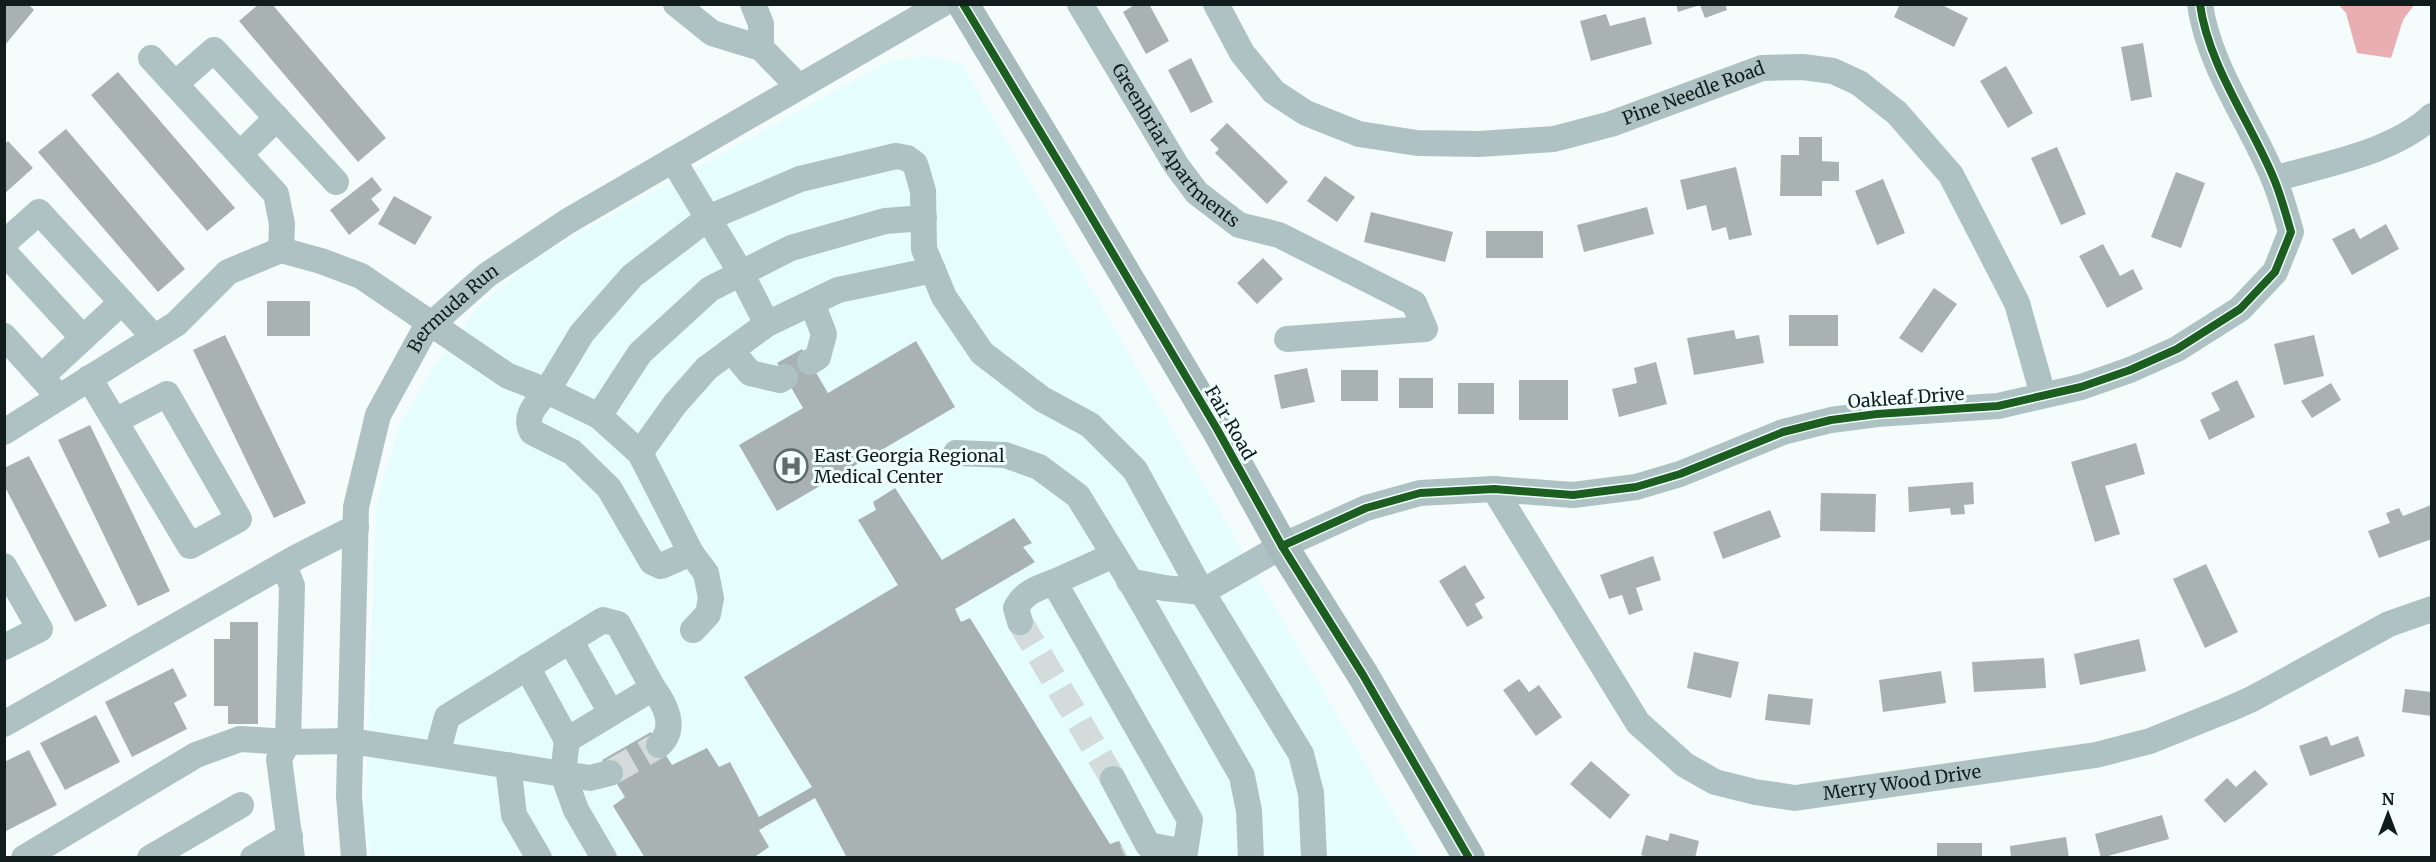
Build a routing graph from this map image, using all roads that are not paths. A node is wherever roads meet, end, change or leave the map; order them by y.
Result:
1 (676, 4) edge
2 (753, 4) edge
3 (942, 4) edge
4 (963, 4) edge
5 (1080, 4) edge
6 (1216, 4) edge
7 (2200, 4) edge
8 (761, 48) junction
9 (151, 58) dead end
10 (175, 84) junction
11 (799, 87) junction
12 (2432, 116) edge
13 (277, 118) junction
14 (240, 154) junction
15 (673, 160) junction
16 (2274, 178) junction
17 (336, 182) dead end
18 (708, 218) junction
19 (924, 218) junction
20 (4, 243) edge
21 (281, 250) junction
22 (4, 252) edge
23 (933, 270) junction
24 (741, 273) junction
25 (122, 302) junction
26 (812, 303) junction
27 (767, 324) junction
28 (432, 325) junction
29 (4, 336) edge
30 (154, 337) junction
31 (83, 338) junction
32 (1287, 339) dead end
33 (731, 350) junction
34 (810, 362) dead end
35 (41, 377) junction
36 (785, 377) dead end
37 (89, 378) junction
38 (547, 391) junction
39 (2043, 395) junction
40 (59, 397) junction
41 (599, 416) junction
42 (115, 421) junction
43 (4, 432) edge
44 (640, 453) junction
45 (956, 453) dead end
46 (1494, 489) junction
47 (356, 527) junction
48 (1282, 546) junction
49 (691, 553) junction
50 (1114, 555) junction
51 (284, 565) junction
52 (4, 566) edge
53 (1129, 580) junction
54 (1054, 582) junction
55 (1202, 592) junction
56 (2432, 609) edge
57 (1020, 622) tunnel mouth
58 (693, 630) dead end
59 (570, 640) junction
60 (4, 647) edge
61 (527, 667) junction
62 (653, 688) junction
63 (611, 713) junction
64 (4, 724) edge
65 (567, 740) junction
66 (351, 741) junction
67 (288, 742) junction
68 (659, 745) tunnel mouth
69 (437, 754) junction
70 (508, 765) junction
71 (610, 773) tunnel mouth
72 (563, 774) junction
73 (1113, 779) tunnel mouth
74 (241, 805) dead end
75 (291, 847) edge
76 (1138, 851) edge
77 (1192, 856) edge
78 (25, 857) edge
79 (150, 858) edge
80 (253, 858) edge
81 (354, 858) edge
82 (539, 858) edge
83 (604, 858) edge
84 (1251, 858) edge
85 (1314, 858) edge
86 (1469, 858) edge

1 - 8 street
2 - 8 street
3 - 11 street, Bermuda Run
4 - 48 main road, Fair Road
5 - 32 street, Greenbriar Apartments
6 - 39 street, Pine Needle Road
7 - 16 street, Oakleaf Drive
8 - 11 street
9 - 10 street
10 - 13 street
10 - 14 street
11 - 15 street, Bermuda Run
12 - 16 street
13 - 14 street
13 - 17 street
14 - 21 street
15 - 18 street
15 - 28 street, Bermuda Run
16 - 39 street, Oakleaf Drive
18 - 19 street
18 - 24 street
18 - 38 street
19 - 23 street
19 - 24 street
20 - 25 street
21 - 28 street
21 - 30 street
22 - 31 street
23 - 26 street
23 - 55 street
24 - 27 street
24 - 41 street
25 - 30 street
25 - 31 street
26 - 27 street
26 - 34 street
27 - 33 street
28 - 38 street
28 - 47 street, Bermuda Run
29 - 35 street
30 - 37 street
31 - 35 street
33 - 36 street
33 - 44 street
35 - 40 street
37 - 40 street
37 - 42 street
38 - 41 street
38 - 49 street
39 - 46 street, Oakleaf Drive
40 - 43 street
41 - 44 street
42 - 42 street
44 - 49 street
45 - 50 street
46 - 48 street, Oakleaf Drive
46 - 56 street, Merry Wood Drive
47 - 51 street
47 - 66 street, Bermuda Run
48 - 55 street, Oakleaf Drive
48 - 86 main road, Fair Road
49 - 58 street
50 - 53 street
50 - 54 street
51 - 64 street
51 - 67 street
52 - 60 street
53 - 55 street
53 - 84 street
54 - 57 street
54 - 77 street
55 - 85 street
59 - 61 street
59 - 62 street
59 - 63 street
61 - 65 street
61 - 69 street
62 - 63 street
62 - 68 street
63 - 65 street
65 - 72 street
66 - 67 street
66 - 69 street
66 - 81 street, Bermuda Run
67 - 75 street
67 - 78 street
69 - 70 street
70 - 72 street
70 - 82 street
71 - 72 street
72 - 83 street
73 - 76 street
74 - 79 street
75 - 80 street
76 - 77 street

